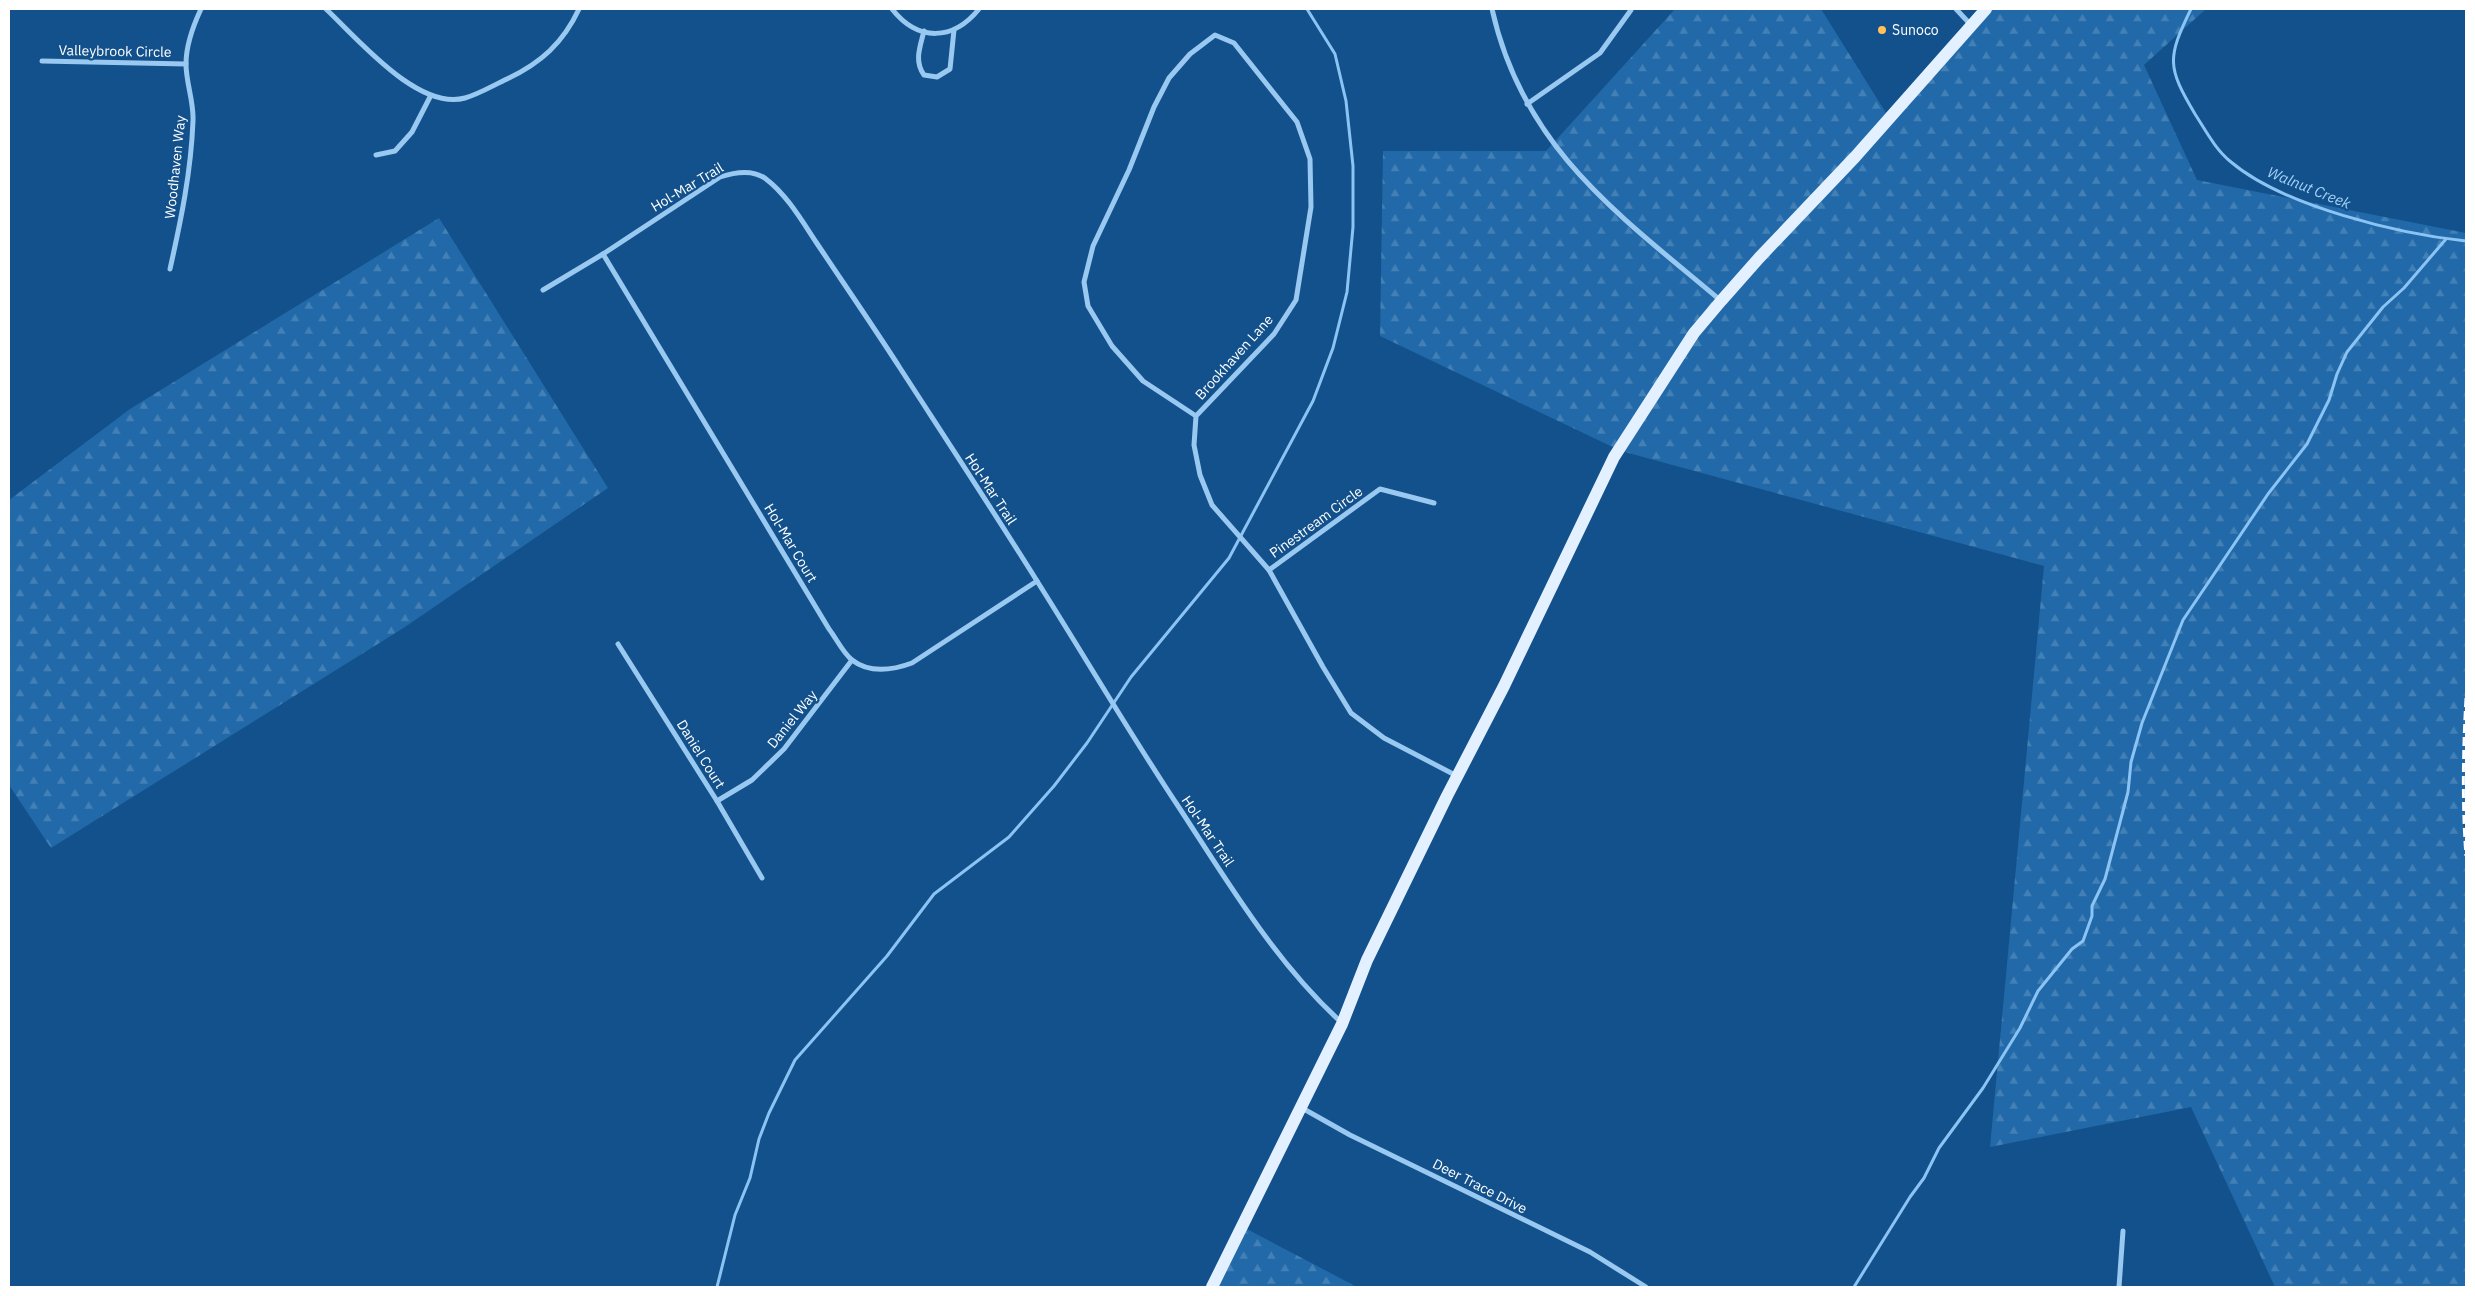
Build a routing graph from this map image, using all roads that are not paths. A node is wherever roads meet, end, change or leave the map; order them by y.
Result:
1 (201, 9) edge
2 (326, 9) edge
3 (579, 9) edge
4 (892, 9) edge
5 (979, 9) edge
6 (1492, 9) edge
7 (1956, 9) edge
8 (1986, 9) edge
9 (1631, 10) dead end
10 (1971, 25) junction
11 (954, 30) junction
12 (924, 32) junction
13 (42, 62) dead end
14 (186, 64) junction
15 (430, 97) junction
16 (1527, 104) junction
17 (376, 156) dead end
18 (603, 254) junction
19 (170, 269) dead end
20 (543, 290) dead end
21 (1720, 301) junction
22 (1196, 416) junction
23 (1434, 503) dead end
24 (1269, 570) junction
25 (1037, 581) junction
26 (618, 644) dead end
27 (852, 660) junction
28 (1458, 776) junction
29 (717, 801) junction
30 (762, 878) dead end
31 (1342, 1024) junction
32 (1302, 1108) junction
33 (2122, 1231) dead end
34 (1212, 1287) edge
35 (1646, 1287) edge
36 (2119, 1287) edge

1 - 14 street, Woodhaven Way
2 - 15 street
3 - 15 street
4 - 12 street
5 - 11 street
6 - 16 street
7 - 10 street
8 - 10 main road
9 - 16 street
10 - 21 main road
11 - 12 street
11 - 12 street
13 - 14 street, Valleybrook Circle
14 - 19 street, Woodhaven Way
15 - 17 street
16 - 21 street
18 - 20 street, Hol-Mar Trail
18 - 25 street, Hol-Mar Trail
18 - 27 street, Hol-Mar Court
21 - 28 main road
22 - 22 street, Brookhaven Lane
22 - 24 street, Brookhaven Lane
23 - 24 street, Pinestream Circle
24 - 28 street, Brookhaven Lane
25 - 27 street
25 - 31 street, Hol-Mar Trail
26 - 29 street, Daniel Court
27 - 29 street, Daniel Way
28 - 31 main road
29 - 30 street, Daniel Court
31 - 32 main road
32 - 34 main road
32 - 35 street, Deer Trace Drive
33 - 36 street

